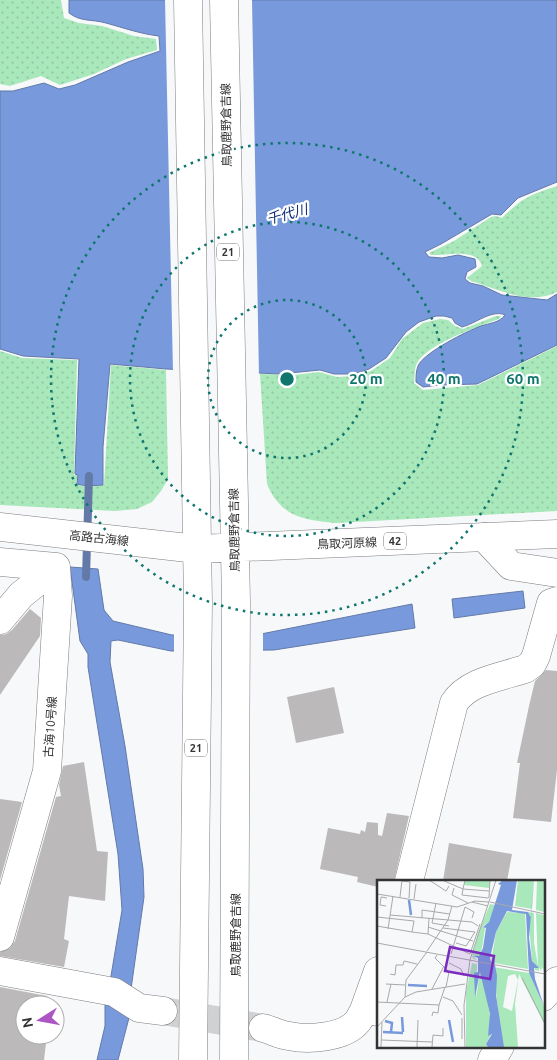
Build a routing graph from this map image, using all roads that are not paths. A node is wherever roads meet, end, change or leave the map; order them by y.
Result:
1 (188, 0) edge
2 (224, 0) edge
3 (0, 527) edge
4 (557, 534) edge
5 (484, 537) junction
6 (234, 547) junction
7 (197, 549) junction
8 (0, 562) edge
9 (56, 567) junction
10 (557, 573) edge
11 (557, 601) edge
12 (0, 620) edge
13 (409, 880) edge
14 (0, 937) edge
15 (0, 971) edge
16 (377, 977) edge
17 (557, 981) edge
18 (544, 996) edge
19 (163, 1011) tunnel mouth
20 (371, 1011) edge
21 (263, 1028) tunnel mouth
22 (194, 1060) edge
23 (234, 1060) edge

1 - 7 main road, 21
2 - 6 main road, 鳥取鹿野倉吉線 / 21
3 - 7 main road, 高路古海線
4 - 5 main road, 鳥取河原線 / 42
5 - 6 main road, 鳥取河原線 / 42
5 - 10 main road
6 - 7 main road, 鳥取河原線 / 42
6 - 23 main road, 鳥取鹿野倉吉線 / 21
7 - 22 main road, 21
8 - 9 main road
9 - 12 main road
9 - 14 main road, 古海10号線
11 - 13 main road
15 - 19 main road
16 - 20 main road
17 - 18 main road
20 - 21 main road

